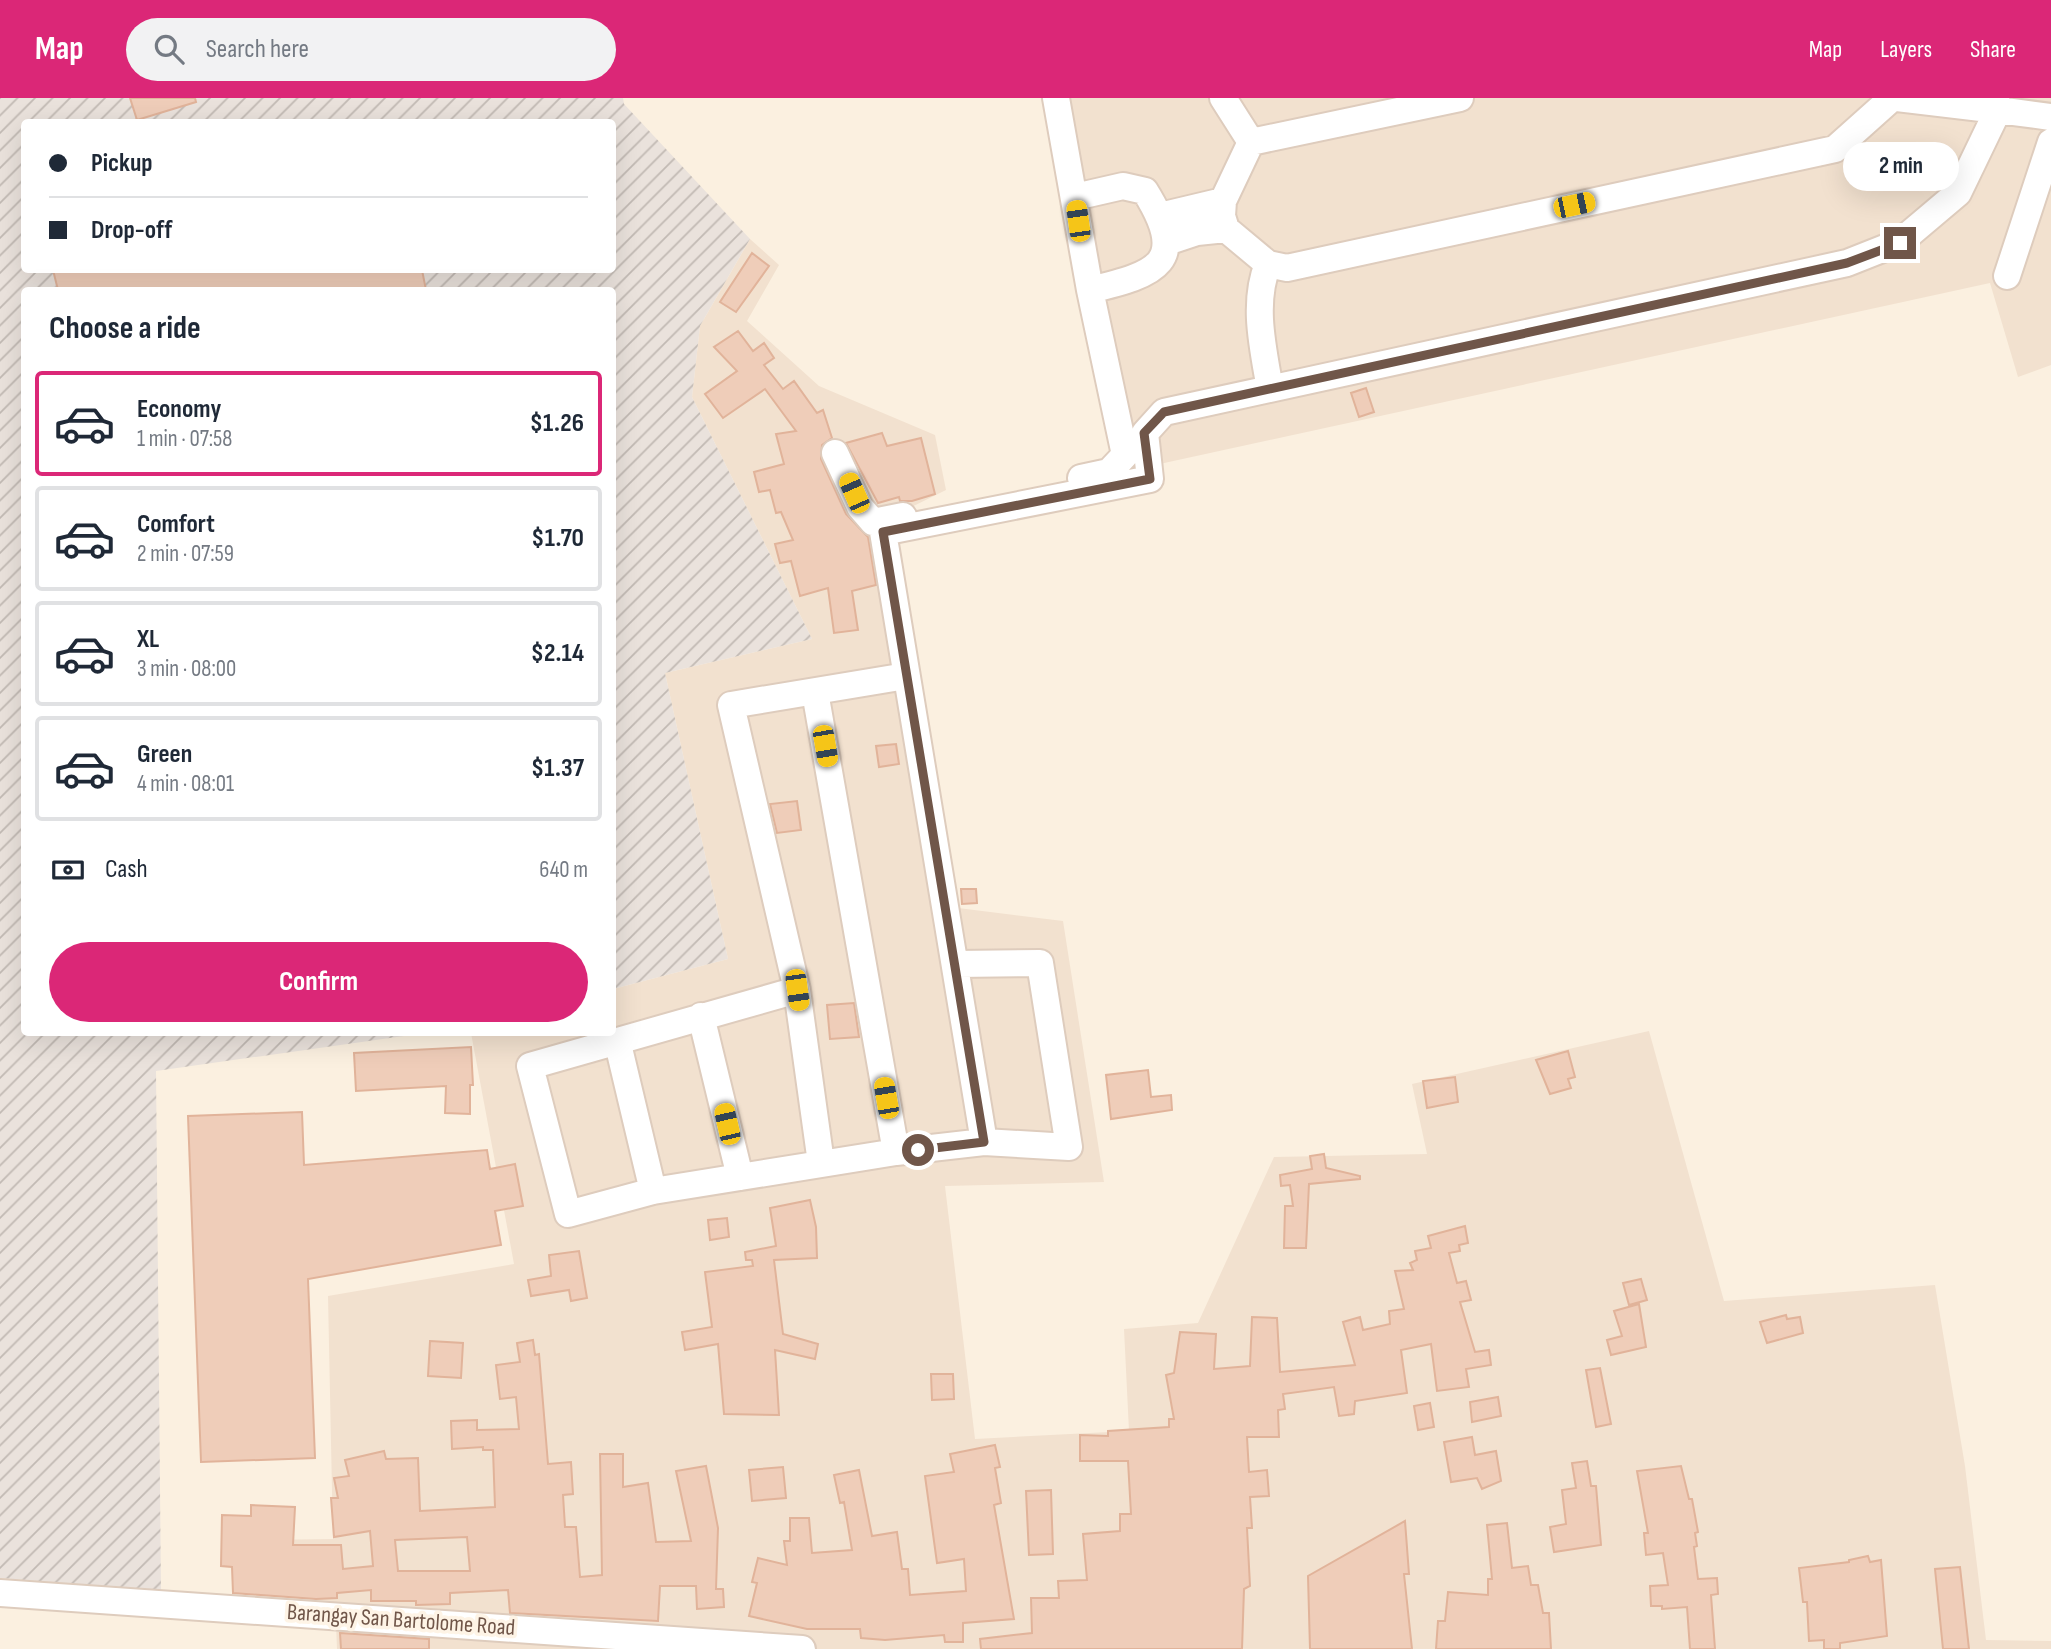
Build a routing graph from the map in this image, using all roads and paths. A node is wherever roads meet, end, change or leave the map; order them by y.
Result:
1 (1056, 98) edge
2 (1223, 98) edge
3 (1460, 98) edge
4 (1892, 98) edge
5 (1897, 98) edge
6 (1997, 104) edge
7 (2051, 117) edge
8 (1251, 142) junction
9 (2051, 142) edge
10 (1075, 197) junction
11 (1223, 201) junction
12 (1160, 216) junction
13 (1226, 229) junction
14 (1167, 242) junction
15 (1268, 264) junction
16 (2007, 276) dead end
17 (1090, 290) junction
18 (1270, 389) junction
19 (835, 453) dead end
20 (906, 676) junction
21 (815, 692) junction
22 (956, 964) junction
23 (797, 990) junction
24 (701, 1016) junction
25 (618, 1044) junction
26 (984, 1142) junction
27 (896, 1152) junction
28 (821, 1163) junction
29 (740, 1177) junction
30 (653, 1191) junction
31 (0, 1593) edge
32 (802, 1649) edge

1 - 10 street
2 - 8 street
3 - 8 street
4 - 15 street
5 - 6 street
6 - 7 street
6 - 18 street
8 - 11 street
9 - 16 street
10 - 12 street
10 - 17 street
11 - 12 street
11 - 13 street
12 - 14 street
13 - 14 street
13 - 15 street
14 - 17 street
15 - 18 street
17 - 19 street
18 - 20 street
20 - 21 street
20 - 22 street
21 - 23 street
21 - 27 street
22 - 26 street
22 - 26 street
23 - 24 street
23 - 28 street
24 - 25 street
24 - 29 street
25 - 30 street
25 - 30 street
26 - 27 street
27 - 28 street
28 - 29 street
29 - 30 street
31 - 32 street, Barangay San Bartolome Road

